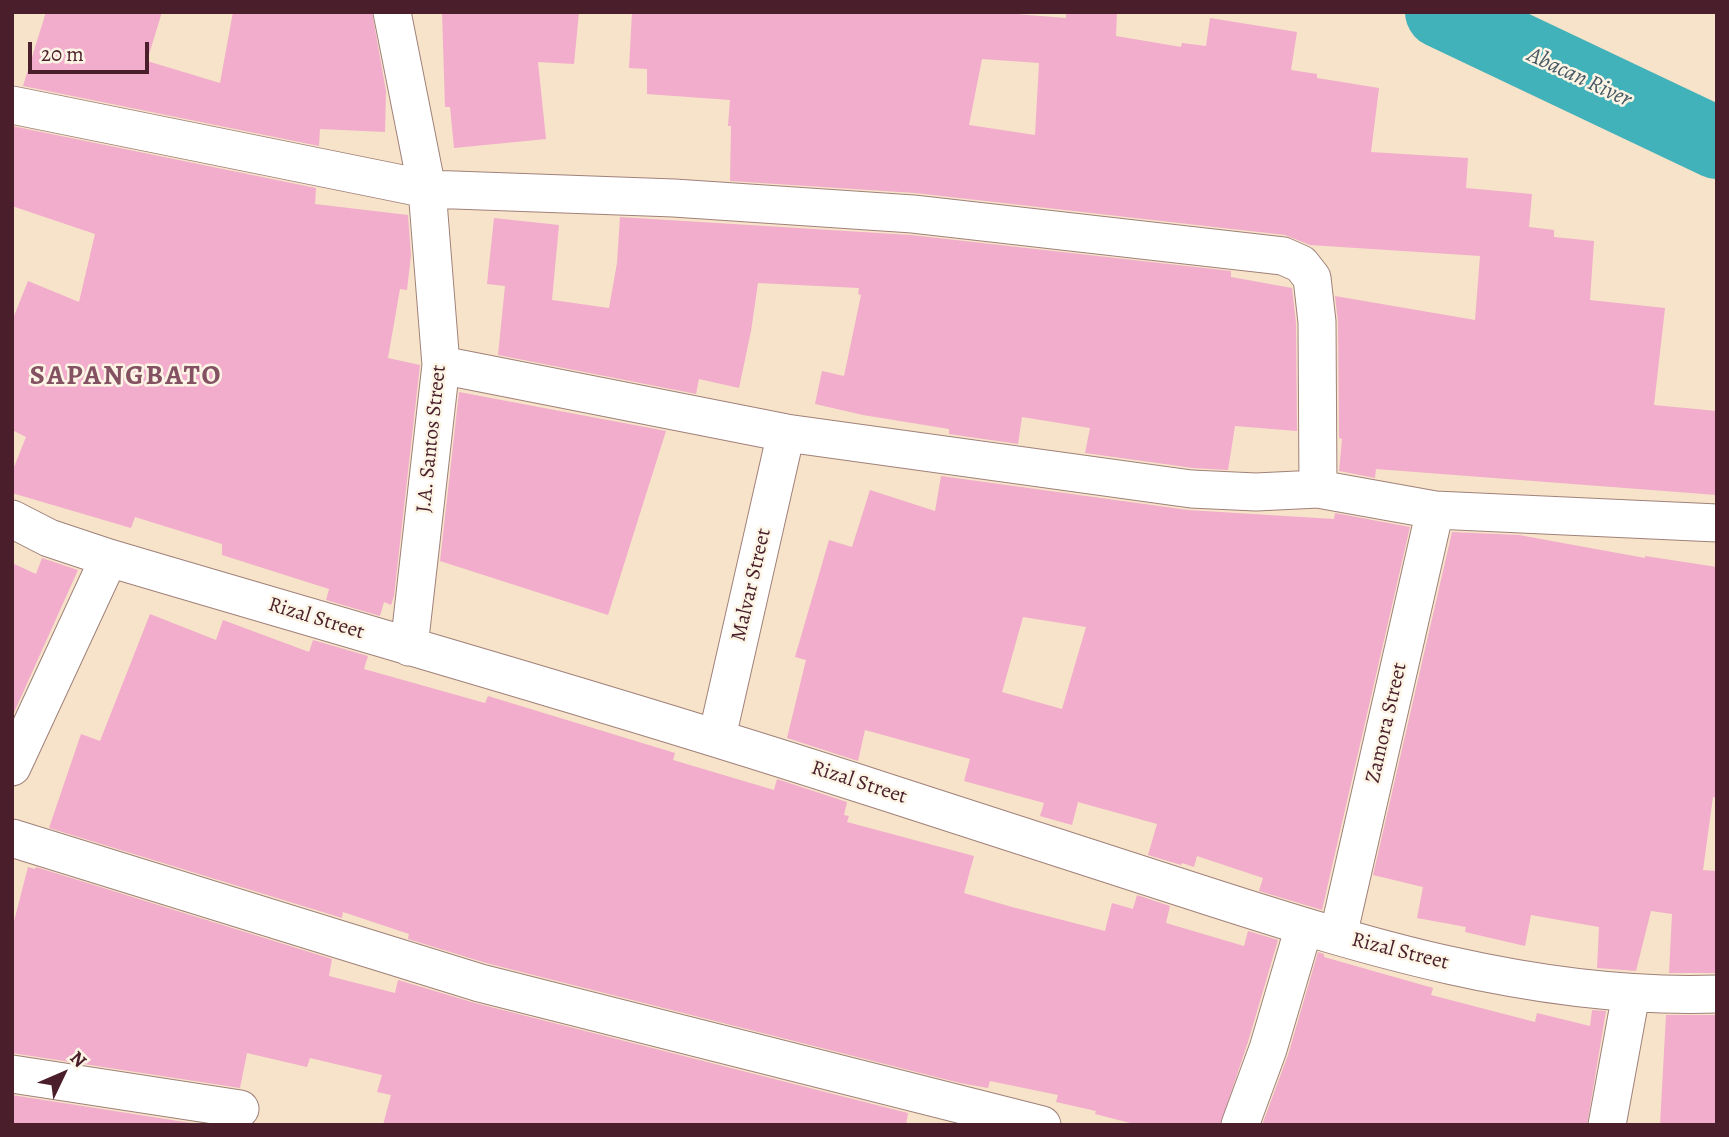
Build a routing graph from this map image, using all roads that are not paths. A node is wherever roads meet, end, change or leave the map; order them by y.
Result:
1 (392, 12) edge
2 (12, 105) edge
3 (427, 189) junction
4 (441, 365) junction
5 (786, 433) junction
6 (1318, 489) junction
7 (1435, 510) junction
8 (12, 519) edge
9 (1717, 523) edge
10 (109, 558) junction
11 (409, 647) junction
12 (717, 737) junction
13 (12, 767) edge
14 (12, 838) edge
15 (1321, 932) junction
16 (1631, 994) junction
17 (1717, 994) edge
18 (12, 1073) edge
19 (240, 1109) dead end
20 (1042, 1125) edge
21 (1240, 1125) edge
22 (1607, 1125) edge

1 - 3 street, J.A. Santos Street
2 - 3 street
3 - 4 street, J.A. Santos Street
3 - 6 street
4 - 5 street
4 - 11 street, J.A. Santos Street
5 - 6 street
5 - 12 street, Malvar Street
6 - 7 street
7 - 9 street
7 - 15 street, Zamora Street
8 - 10 street, Rizal Street
10 - 11 street, Rizal Street
10 - 13 street
11 - 12 street, Rizal Street
12 - 15 street, Rizal Street
14 - 20 street
15 - 16 street, Rizal Street
15 - 21 street, Zamora Street
16 - 17 street, Rizal Street
16 - 22 street
18 - 19 street

